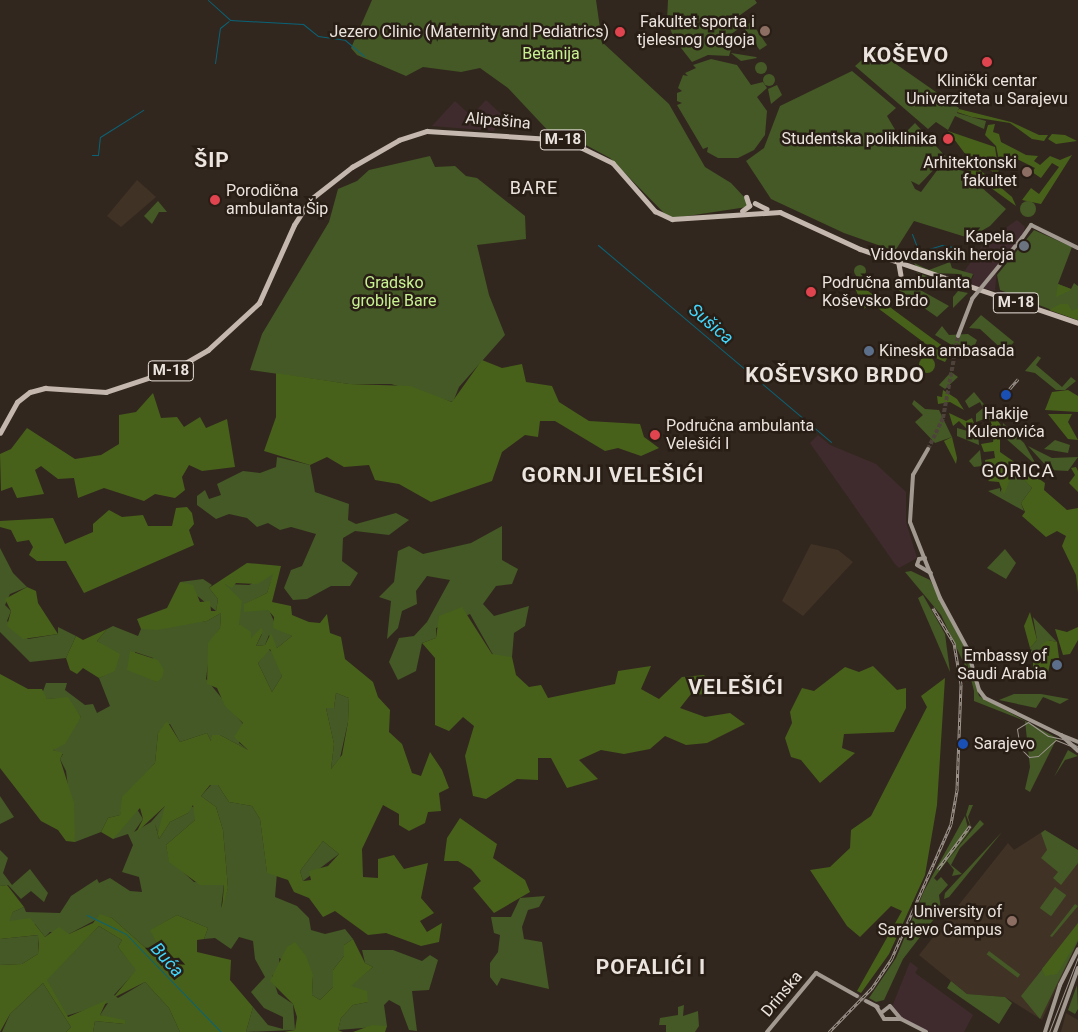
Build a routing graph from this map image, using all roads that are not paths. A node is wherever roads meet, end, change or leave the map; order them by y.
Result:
1 (746, 197) dead end
2 (755, 203) dead end
3 (773, 211) junction
4 (741, 212) junction
5 (1078, 248) edge
6 (898, 263) junction
7 (901, 275) dead end
8 (1078, 323) edge
9 (958, 336) tunnel mouth
10 (0, 432) edge
11 (928, 449) tunnel mouth
12 (920, 550) junction
13 (920, 558) junction
14 (927, 560) junction
15 (924, 568) junction
16 (932, 575) junction
17 (1061, 735) junction
18 (1078, 742) edge
19 (1078, 751) edge
20 (1078, 949) edge
21 (1078, 968) edge
22 (857, 996) tunnel mouth
23 (866, 1001) tunnel mouth
24 (876, 1006) junction
25 (883, 1008) junction
26 (895, 1011) junction
27 (881, 1013) junction
28 (893, 1018) junction
29 (901, 1019) junction
30 (768, 1032) edge
31 (926, 1032) edge
32 (1045, 1032) edge
33 (1055, 1032) edge

1 - 4 main road
2 - 3 main road
3 - 4 main road, Alipašina / M-18
3 - 6 main road, Alipašina / M-18
4 - 10 main road, Alipašina / M-18
5 - 9 main road, bridge
6 - 7 main road
6 - 8 main road, Alipašina / M-18
11 - 12 main road
12 - 13 main road
12 - 14 main road
13 - 14 main road
13 - 15 main road
14 - 15 main road
14 - 16 main road
15 - 16 main road
16 - 17 main road
17 - 18 main road
17 - 19 main road
20 - 32 main road
21 - 33 main road
22 - 30 main road, Drinska
23 - 24 main road
24 - 25 main road
24 - 27 main road
25 - 26 main road
25 - 27 main road
26 - 28 main road
26 - 29 main road
27 - 28 main road
28 - 29 main road
29 - 31 main road

